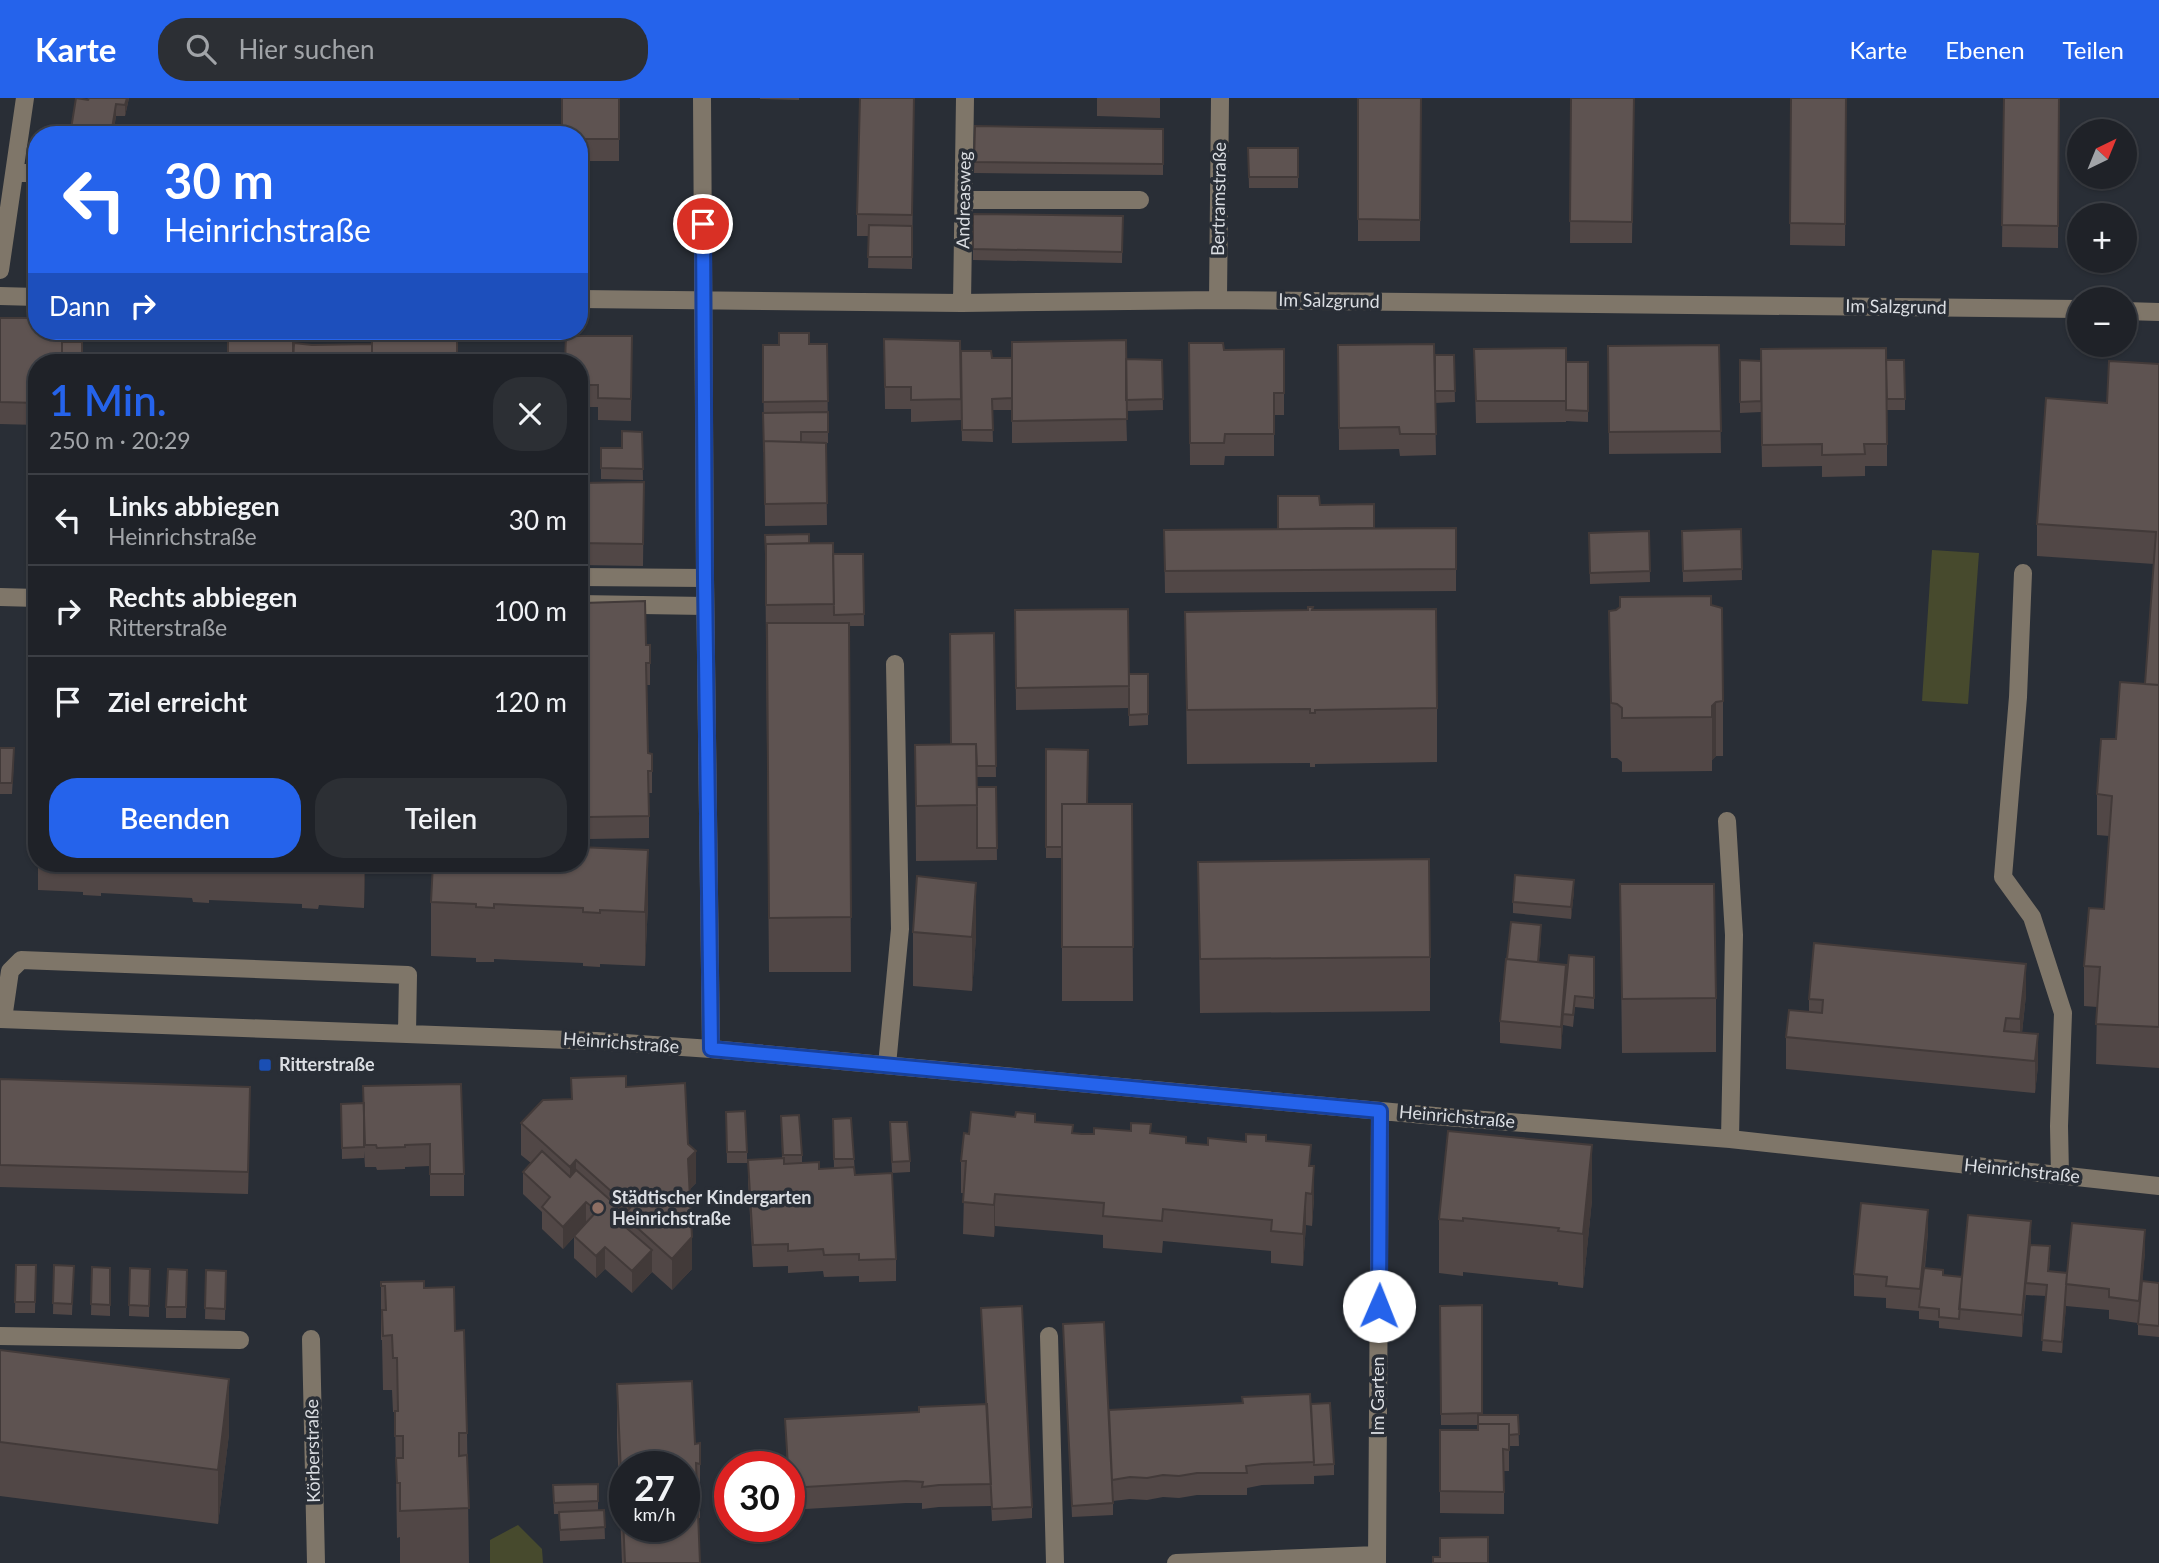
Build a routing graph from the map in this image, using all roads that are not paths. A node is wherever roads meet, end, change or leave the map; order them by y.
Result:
1 (25, 98) edge
2 (702, 98) edge
3 (965, 98) edge
4 (1220, 98) edge
5 (15, 172) junction
6 (28, 173) edge
7 (6, 190) edge
8 (964, 200) junction
9 (1140, 200) dead end
10 (0, 270) edge
11 (0, 296) edge
12 (28, 297) edge
13 (588, 299) edge
14 (703, 299) junction
15 (1218, 300) junction
16 (962, 303) junction
17 (2067, 309) edge
18 (2137, 311) edge
19 (2159, 312) edge
20 (2023, 573) dead end
21 (588, 577) edge
22 (705, 578) junction
23 (0, 597) edge
24 (28, 598) edge
25 (588, 604) edge
26 (705, 606) junction
27 (895, 663) dead end
28 (1727, 821) dead end
29 (1, 1019) edge
30 (407, 1033) junction
31 (711, 1049) junction
32 (887, 1065) junction
33 (1380, 1111) junction
34 (1730, 1139) junction
35 (2060, 1175) junction
36 (2159, 1186) edge
37 (0, 1336) edge
38 (1049, 1336) dead end
39 (311, 1339) dead end
40 (240, 1340) dead end
41 (1377, 1559) edge
42 (316, 1563) edge
43 (1055, 1563) edge
44 (1176, 1563) edge

1 - 5 street
2 - 14 street
3 - 8 street, Andreasweg
4 - 15 street, Bertramstraße
5 - 6 street
5 - 7 street
7 - 10 street
8 - 9 street
8 - 16 street, Andreasweg
11 - 12 street
13 - 14 street, Im Salzgrund
14 - 16 street, Im Salzgrund
14 - 22 street
15 - 16 street, Im Salzgrund
15 - 17 street, Im Salzgrund
18 - 19 street
20 - 35 street
21 - 22 street
22 - 26 street
23 - 24 street
25 - 26 street
26 - 31 street
27 - 32 street
28 - 34 street
29 - 30 street, Heinrichstraße
29 - 30 street
30 - 31 street, Heinrichstraße
31 - 32 street, Heinrichstraße
32 - 33 street, Heinrichstraße
33 - 34 street, Heinrichstraße
33 - 41 street, Im Garten
34 - 35 street, Heinrichstraße
35 - 36 street, Heinrichstraße
37 - 40 street
38 - 43 street
39 - 42 street, Körberstraße
41 - 44 street, Im Garten

